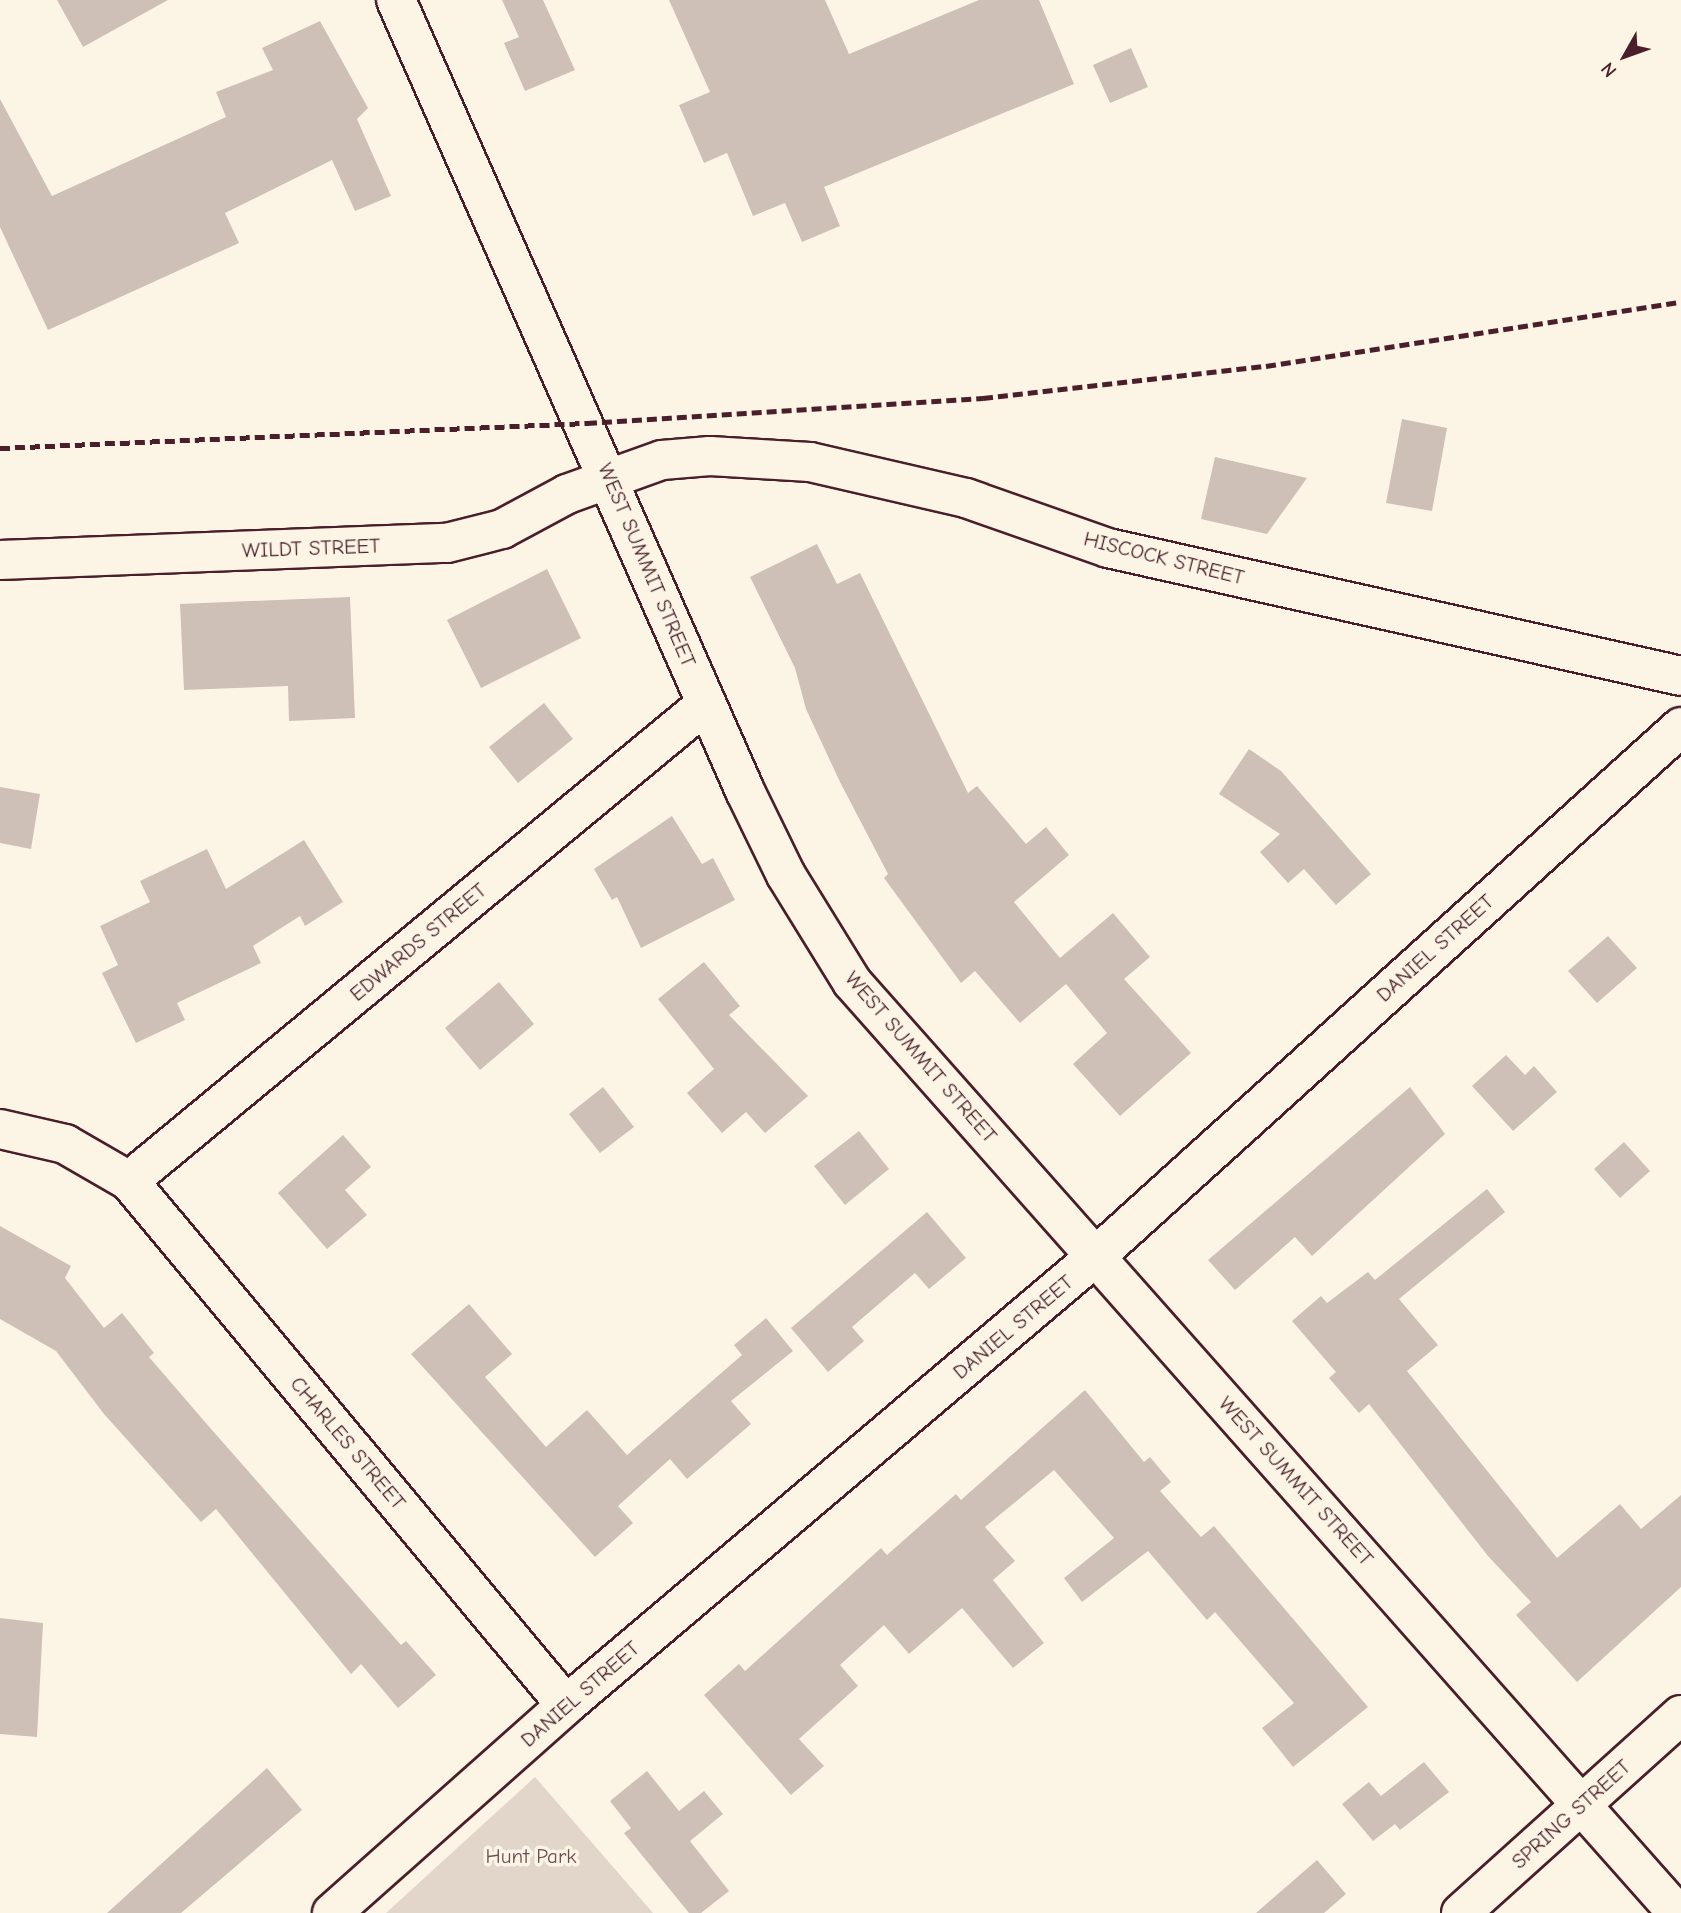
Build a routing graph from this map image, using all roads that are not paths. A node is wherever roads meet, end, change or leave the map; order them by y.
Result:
1 (396, 0) edge
2 (609, 478) junction
3 (0, 561) edge
4 (1681, 676) edge
5 (706, 704) junction
6 (1681, 727) edge
7 (0, 1129) edge
8 (129, 1181) junction
9 (1095, 1257) junction
10 (566, 1705) junction
11 (1681, 1715) edge
12 (1585, 1803) junction
13 (332, 1913) edge
14 (1461, 1913) edge
15 (1677, 1913) edge

1 - 2 street, WEST SUMMIT STREET
2 - 3 street, WILDT STREET
2 - 4 street, HISCOCK STREET
2 - 5 street, WEST SUMMIT STREET
5 - 8 street, EDWARDS STREET
5 - 9 street, WEST SUMMIT STREET
6 - 9 street, DANIEL STREET
7 - 8 street
8 - 10 street, CHARLES STREET
9 - 10 street, DANIEL STREET
9 - 12 street, WEST SUMMIT STREET
10 - 13 street, DANIEL STREET
11 - 12 street, SPRING STREET
12 - 14 street, SPRING STREET
12 - 15 street, WEST SUMMIT STREET

